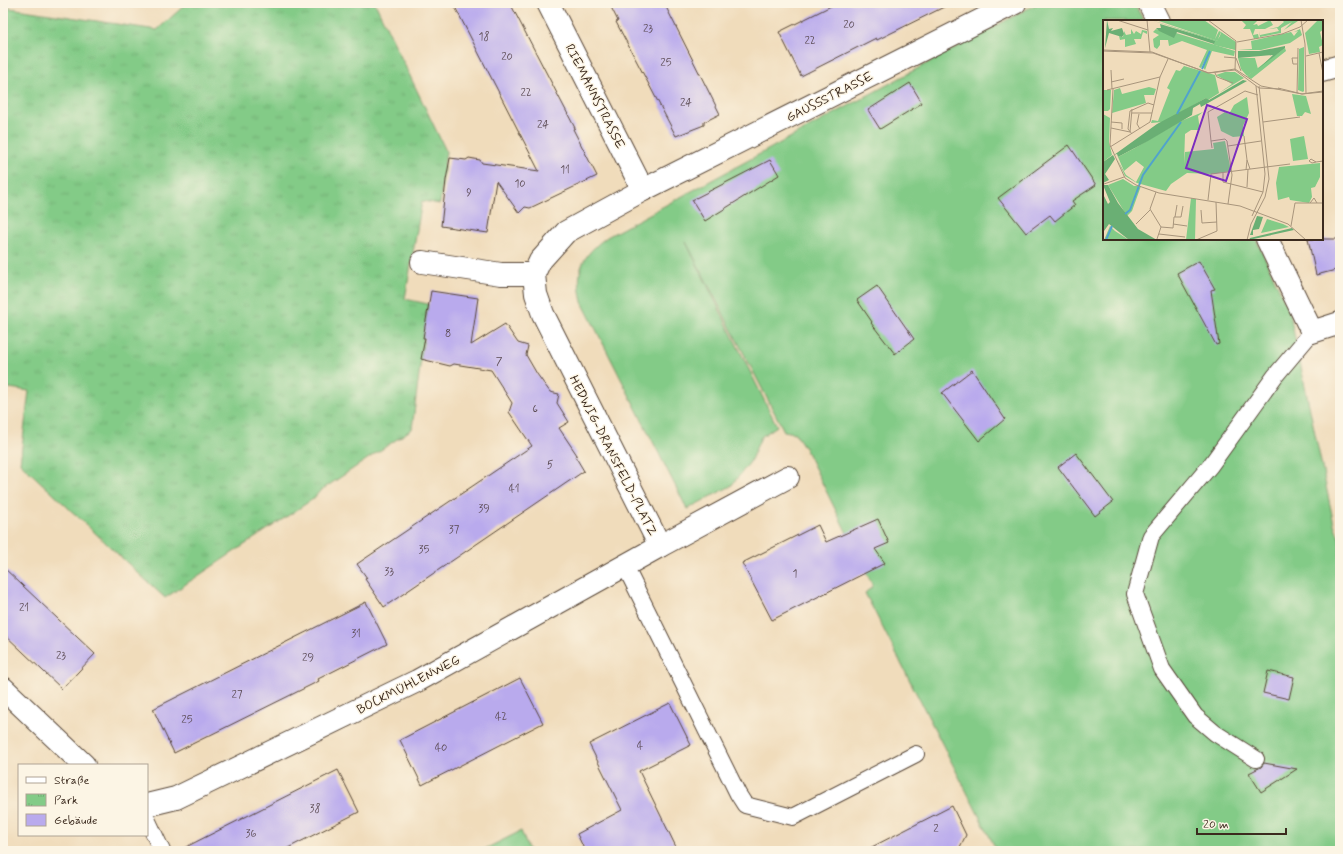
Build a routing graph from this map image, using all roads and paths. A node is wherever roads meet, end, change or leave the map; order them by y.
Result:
1 (548, 3) edge
2 (1015, 3) edge
3 (1149, 3) edge
4 (1158, 20) edge
5 (1340, 66) edge
6 (1323, 71) edge
7 (643, 190) junction
8 (1267, 240) edge
9 (422, 262) dead end
10 (534, 274) junction
11 (1340, 323) edge
12 (1312, 332) junction
13 (788, 477) dead end
14 (660, 546) junction
15 (625, 566) junction
16 (3, 688) edge
17 (916, 754) dead end
18 (1256, 758) dead end
19 (83, 764) edge
20 (148, 805) edge
21 (148, 821) edge
22 (162, 851) edge

1 - 7 street, RIEMANNSTRASSE
2 - 7 street, GAUSSSTRASSE
3 - 4 street
5 - 6 street
7 - 10 street
8 - 12 street
9 - 10 street
10 - 14 street, HEDWIG-DRANSFELD-PLATZ
11 - 12 street
12 - 18 lane
13 - 14 street, HEDWIG-DRANSFELD-PLATZ
14 - 15 street, BOCKMÜHLENWEG
15 - 17 lane
15 - 20 street, BOCKMÜHLENWEG
16 - 19 street
21 - 22 lane

